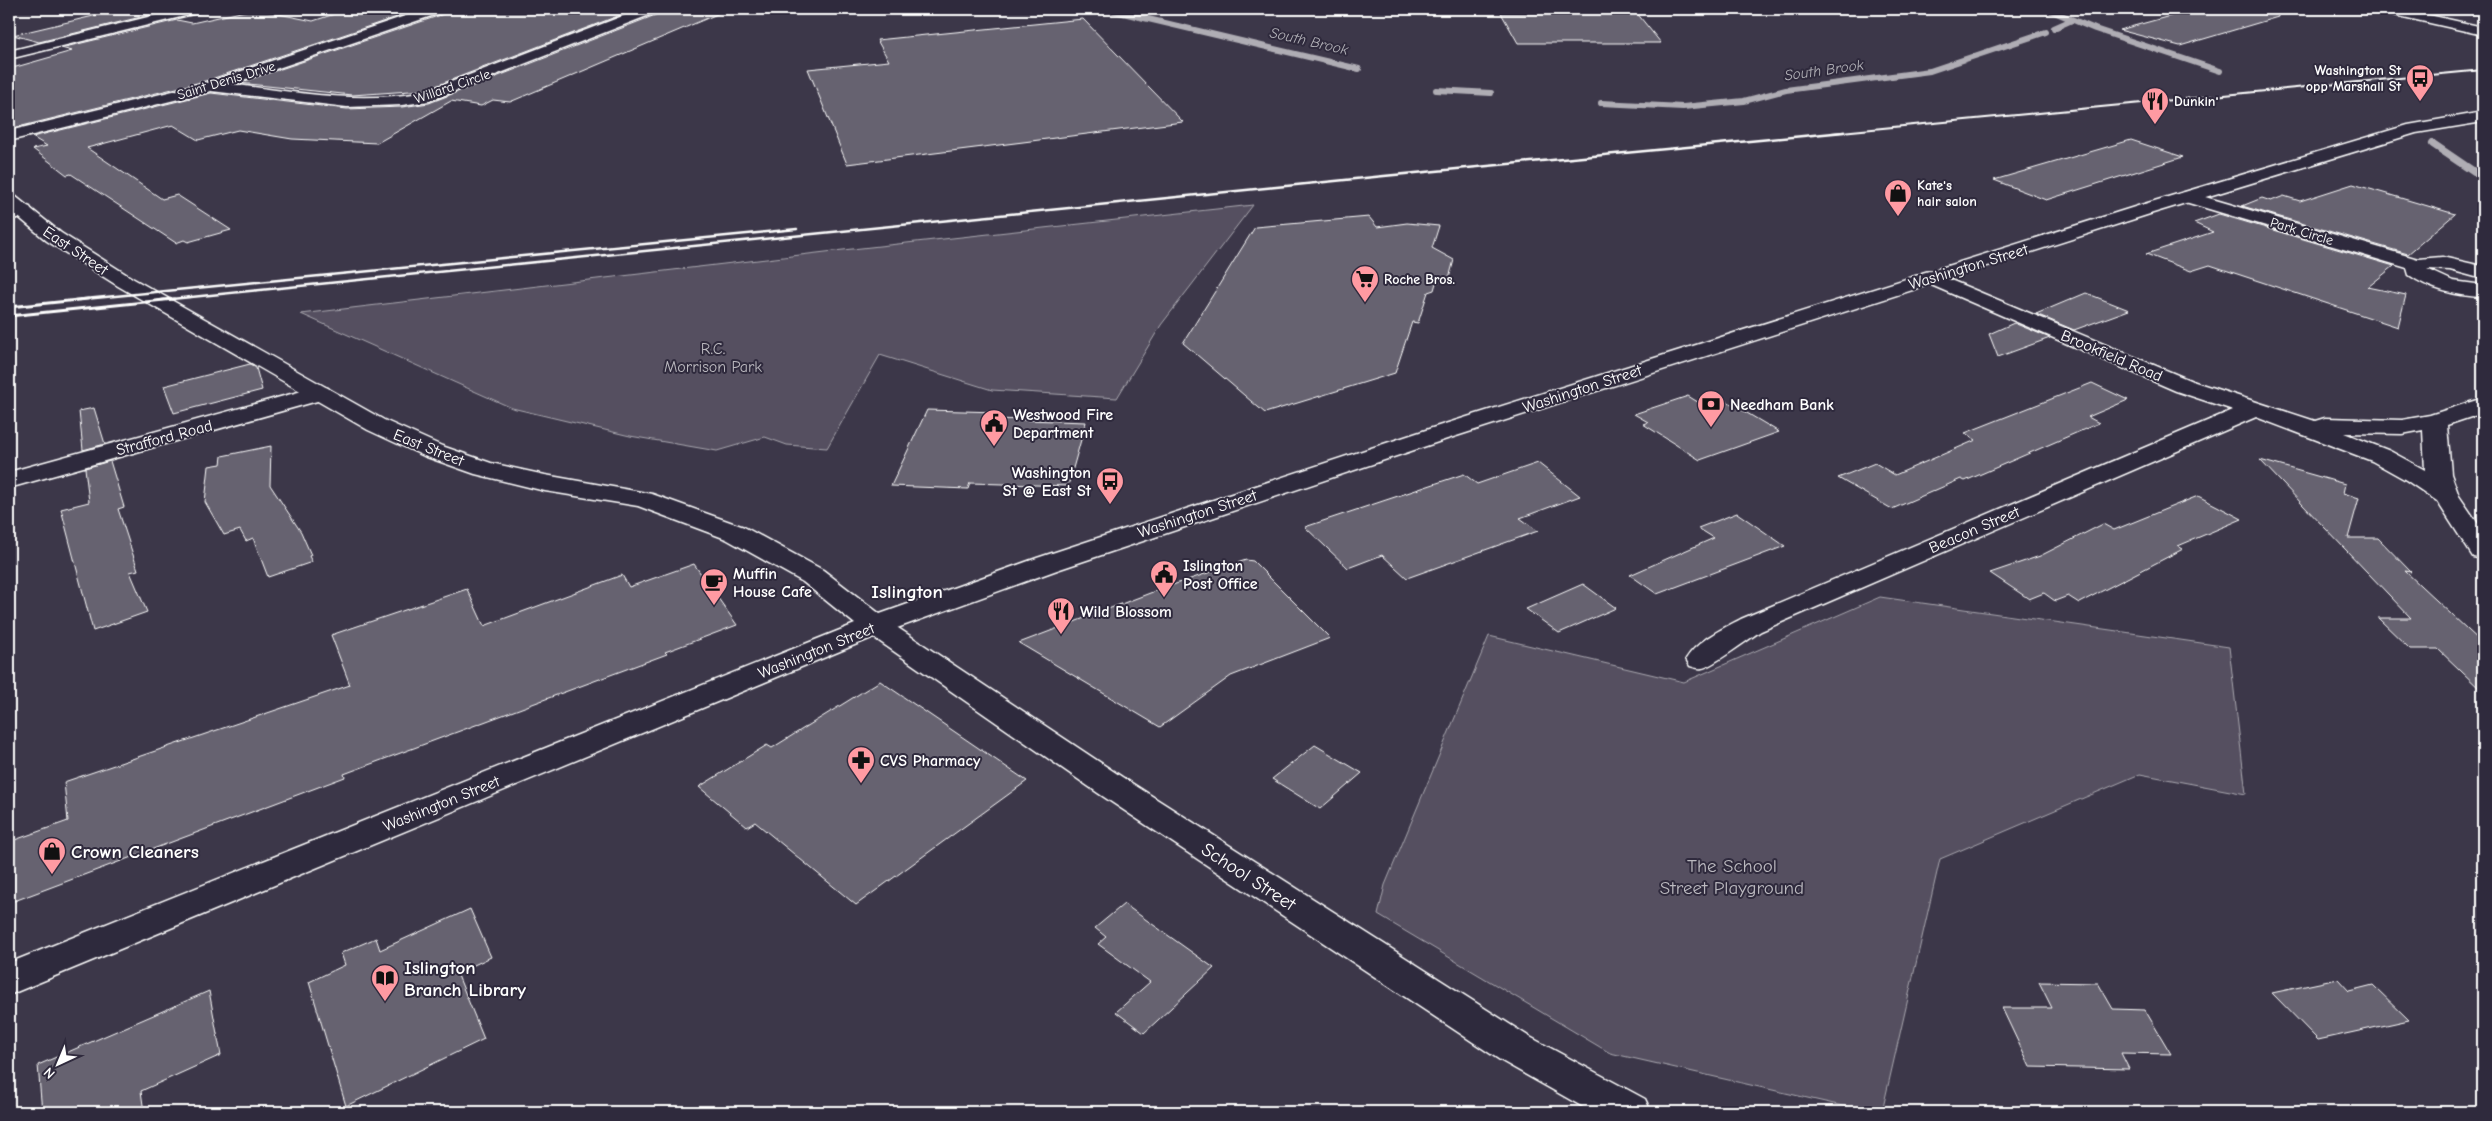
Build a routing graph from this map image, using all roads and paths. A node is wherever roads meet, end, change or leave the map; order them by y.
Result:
1 (196, 9) edge
2 (438, 9) edge
3 (652, 9) edge
4 (2386, 9) edge
5 (2483, 31) edge
6 (9, 55) edge
7 (211, 86) junction
8 (2476, 102) dead end
9 (2483, 117) edge
10 (2414, 128) junction
11 (9, 136) edge
12 (2188, 197) junction
13 (13, 209) edge
14 (2417, 265) junction
15 (2483, 273) edge
16 (1930, 277) junction
17 (2483, 291) edge
18 (320, 393) junction
19 (2483, 405) edge
20 (2252, 410) junction
21 (2435, 421) junction
22 (2298, 422) junction
23 (9, 480) edge
24 (2446, 496) junction
25 (2483, 552) edge
26 (876, 626) junction
27 (1701, 659) dead end
28 (9, 979) edge
29 (1630, 1112) edge

1 - 6 street
2 - 7 street, Saint Denis Drive
3 - 7 street, Willard Circle
4 - 5 street
7 - 11 street, Saint Denis Drive
8 - 10 street, Washington Street
9 - 10 street, Washington Street
10 - 12 street, Washington Street
12 - 14 street, Park Circle
12 - 16 street, Washington Street
13 - 18 street, East Street
14 - 15 street, Park Circle
14 - 17 street, Park Circle
16 - 20 street, Brookfield Road
16 - 26 street, Washington Street
18 - 23 street, Strafford Road
18 - 26 street, East Street
19 - 21 street, Brookfield Road
20 - 22 street, Brookfield Road
20 - 27 street, Beacon Street
21 - 22 street, Brookfield Road
21 - 24 street, Brookfield Road
22 - 24 street, Brookfield Road
24 - 25 street, Brookfield Road
26 - 28 street, Washington Street
26 - 29 street, School Street

